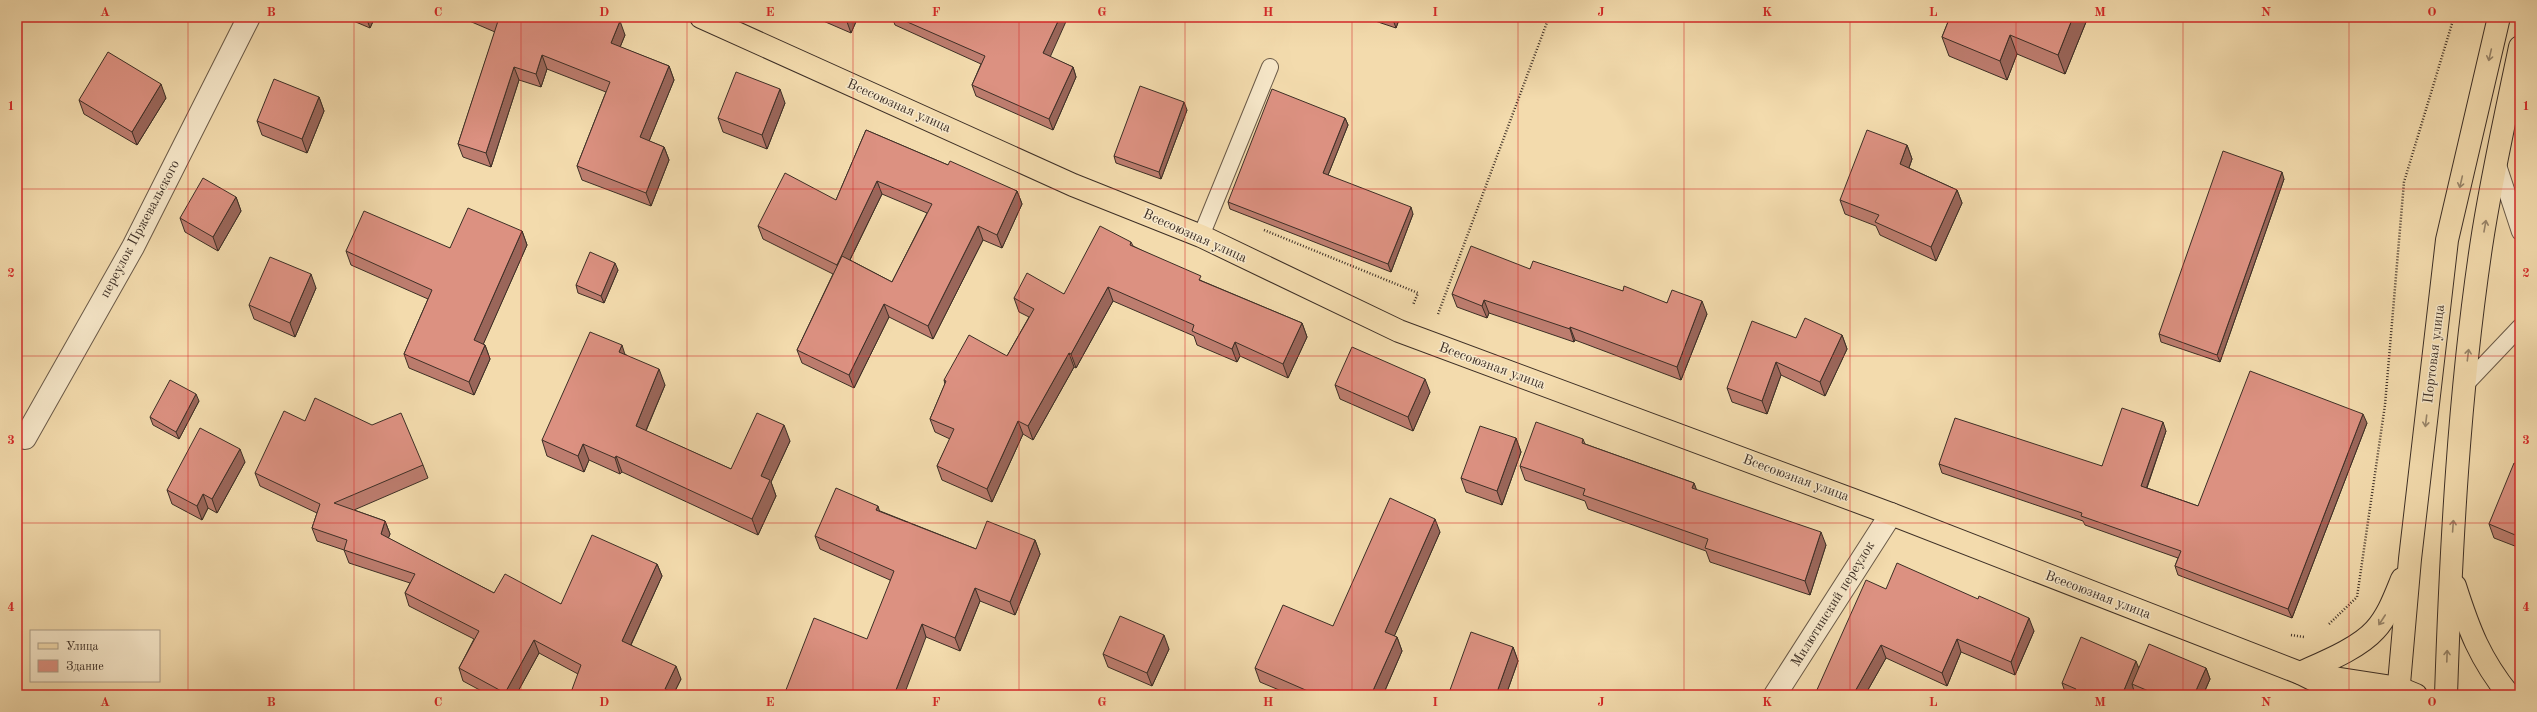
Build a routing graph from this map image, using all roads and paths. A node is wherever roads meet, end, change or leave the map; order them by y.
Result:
1 (249, 17) edge
2 (702, 17) edge
3 (1549, 17) edge
4 (2454, 17) edge
5 (2499, 17) edge
6 (2520, 48) edge
7 (1270, 66) dead end
8 (2497, 162) junction
9 (1257, 228) dead end
10 (2520, 232) edge
11 (1201, 236) junction
12 (1419, 309) dead end
13 (2520, 327) edge
14 (1428, 342) junction
15 (2464, 386) junction
16 (25, 438) dead end
17 (1891, 514) junction
18 (2410, 559) junction
19 (2450, 570) junction
20 (2325, 628) dead end
21 (2286, 634) dead end
22 (2307, 637) dead end
23 (2300, 673) junction
24 (2404, 693) edge
25 (1775, 695) edge
26 (2344, 695) edge
27 (2446, 695) edge
28 (2509, 695) edge

1 - 16 street, переулок Пржевальского
2 - 11 main road, Всесоюзная улица
3 - 14 path
4 - 20 path
5 -> 18 main road, Портовая улица
6 - 8 main road
7 - 11 lane
8 - 10 lane
15 -> 8 main road
9 - 12 path
11 - 14 main road, Всесоюзная улица
13 - 15 lane
14 - 17 main road, Всесоюзная улица
19 -> 15 main road
17 - 23 main road, Всесоюзная улица
17 - 25 street, Милютинский переулок
18 -> 23 main road
18 - 24 main road, Портовая улица
27 -> 19 main road
19 - 28 main road
21 - 22 path
23 - 24 main road, Всесоюзная улица
23 - 26 main road, Всесоюзная улица

